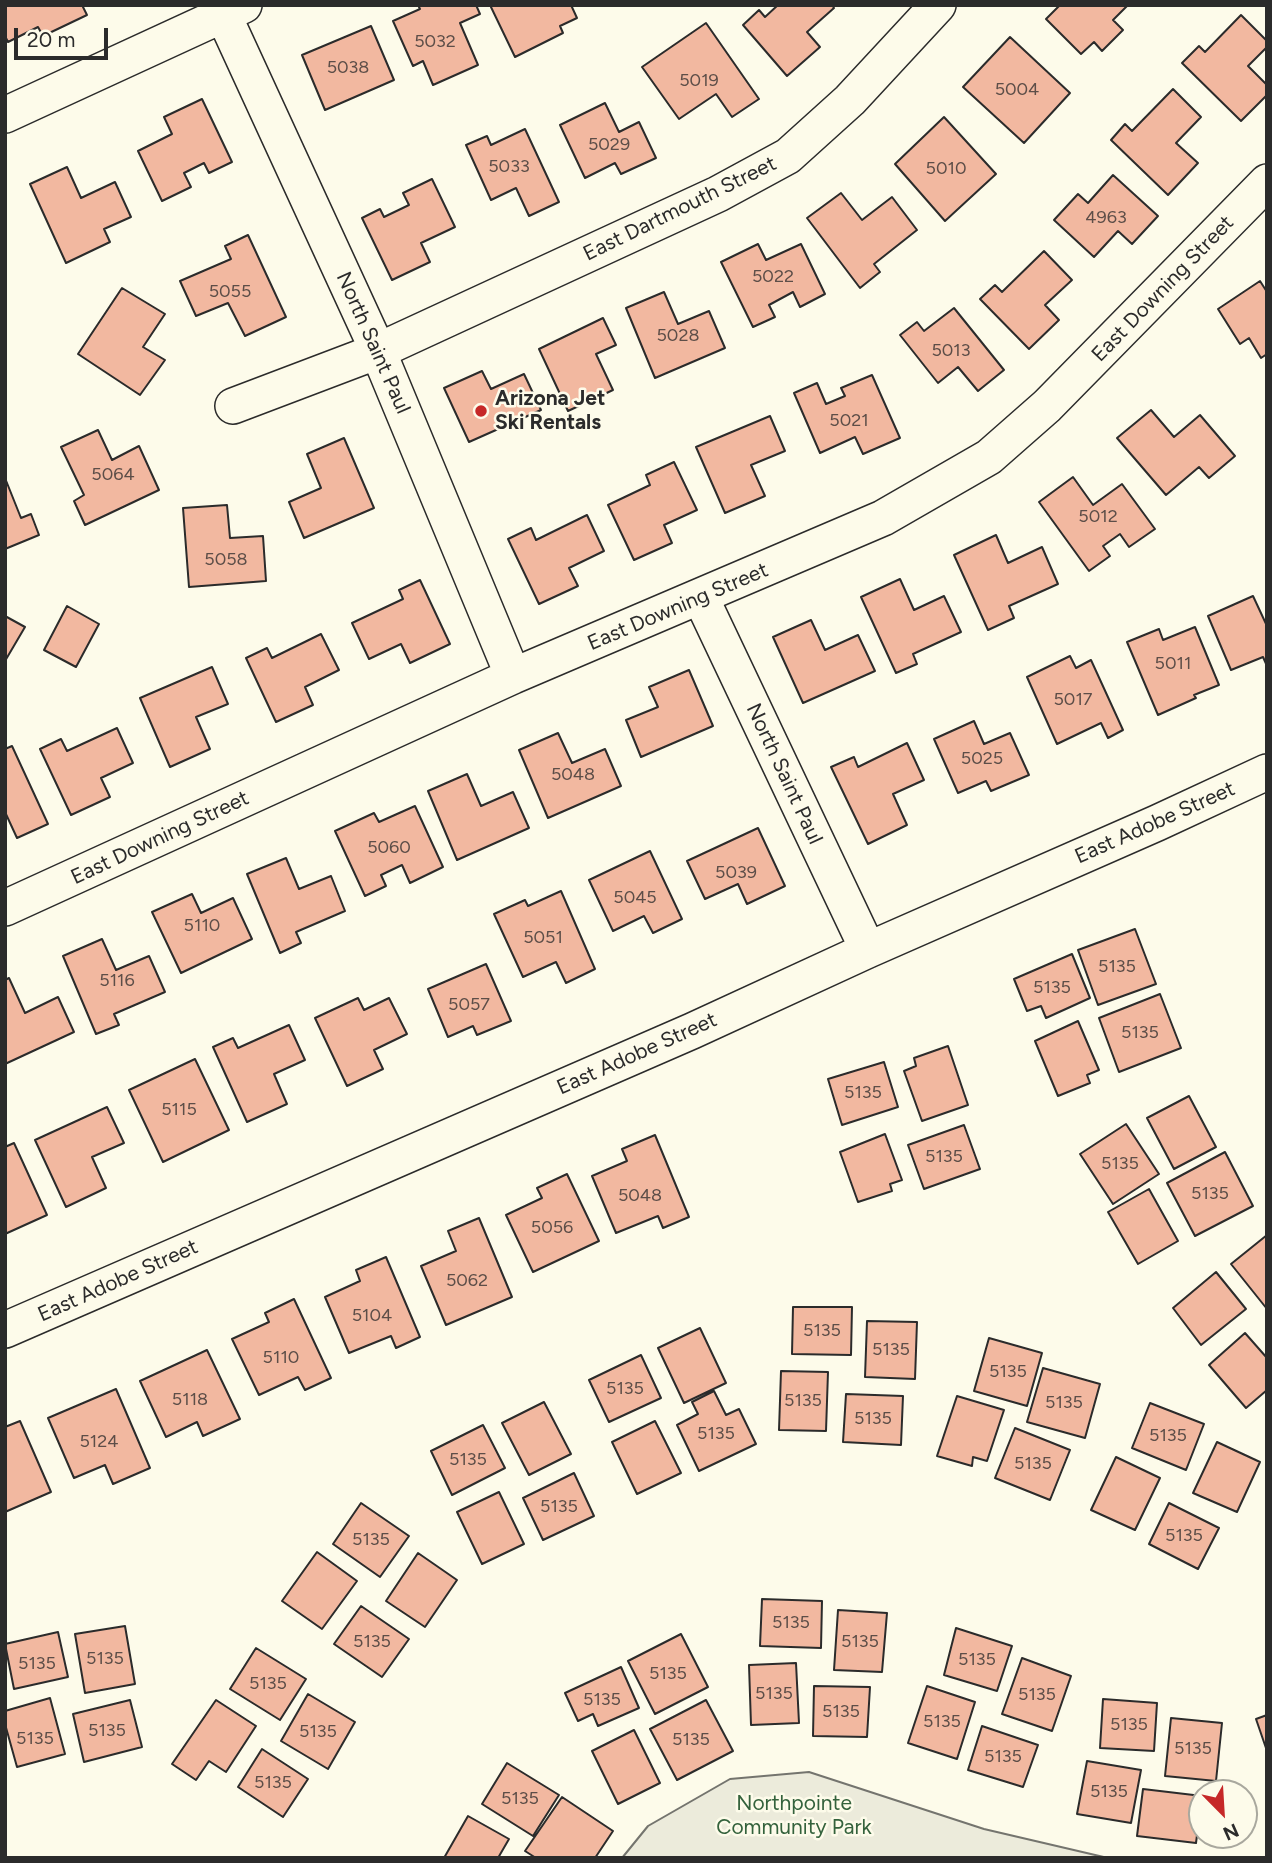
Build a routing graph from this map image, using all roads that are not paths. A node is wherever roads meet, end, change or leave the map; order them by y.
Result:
1 (938, 5) edge
2 (233, 10) edge
3 (5, 116) edge
4 (1266, 186) edge
5 (378, 351) junction
6 (233, 406) dead end
7 (701, 597) junction
8 (513, 676) junction
9 (1267, 772) edge
10 (5, 908) edge
11 (867, 950) junction
12 (5, 1330) edge

1 - 5 street, East Dartmouth Street
2 - 3 street
2 - 5 street, North Saint Paul
4 - 7 street, East Downing Street
5 - 6 street, East Dartmouth Street
5 - 8 street, North Saint Paul
7 - 8 street, East Downing Street
7 - 11 street, North Saint Paul
8 - 10 street, East Downing Street
9 - 11 street, East Adobe Street
11 - 12 street, East Adobe Street

